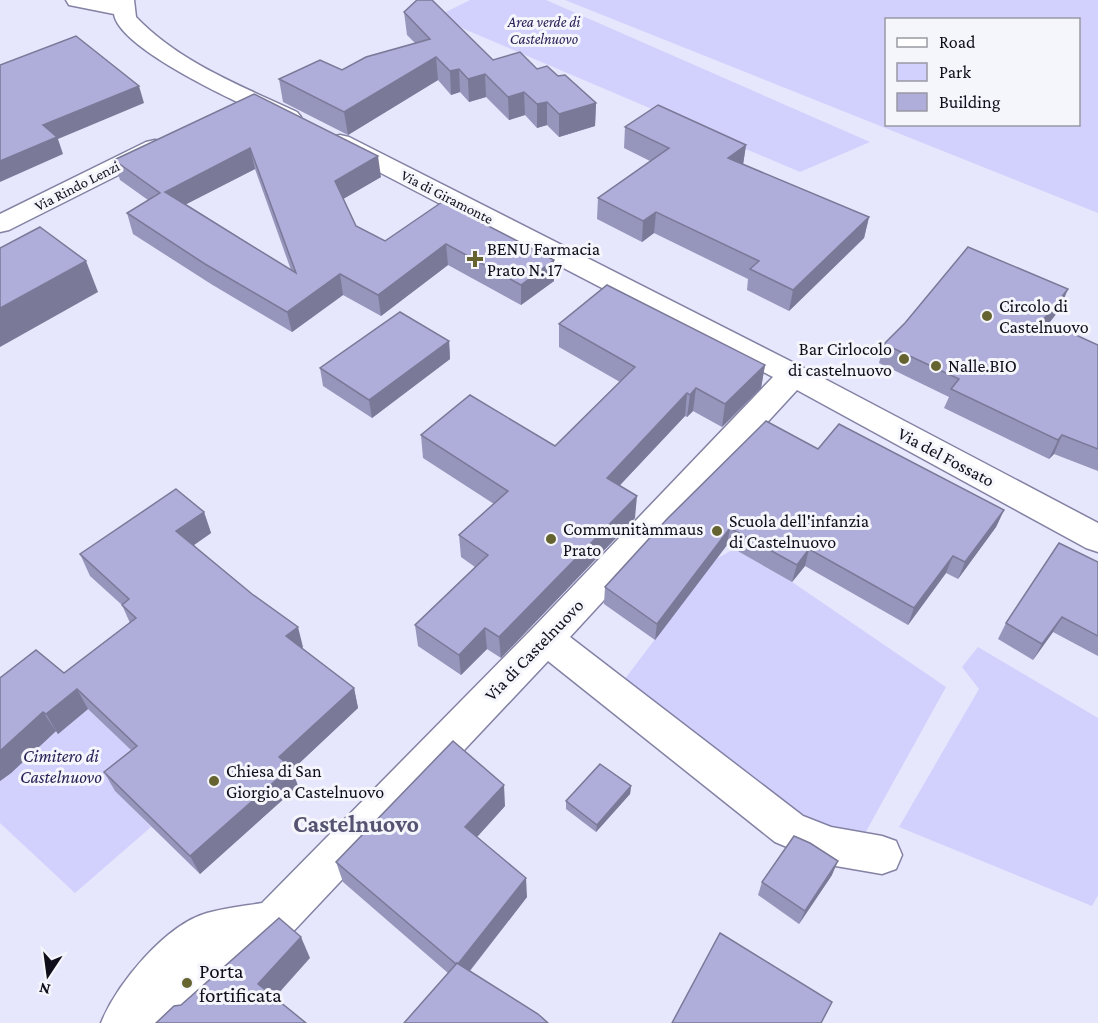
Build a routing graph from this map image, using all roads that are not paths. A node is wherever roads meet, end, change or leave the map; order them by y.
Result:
1 (77, 0) edge
2 (123, 5) edge
3 (251, 99) junction
4 (226, 112) edge
5 (174, 138) edge
6 (0, 225) edge
7 (793, 375) junction
8 (1098, 538) edge
9 (546, 639) junction
10 (882, 855) dead end
11 (273, 922) junction
12 (123, 1023) edge
13 (160, 1023) edge

1 - 2 street
2 - 3 street, Via di Giramonte
3 - 4 street
3 - 7 street, Via di Giramonte
5 - 6 street, Via Rindo Lenzi
7 - 8 street, Via del Fossato
7 - 9 street, Via di Castelnuovo
9 - 10 street
9 - 11 street, Via di Castelnuovo
11 - 12 street
11 - 13 street, Via di Castelnuovo

